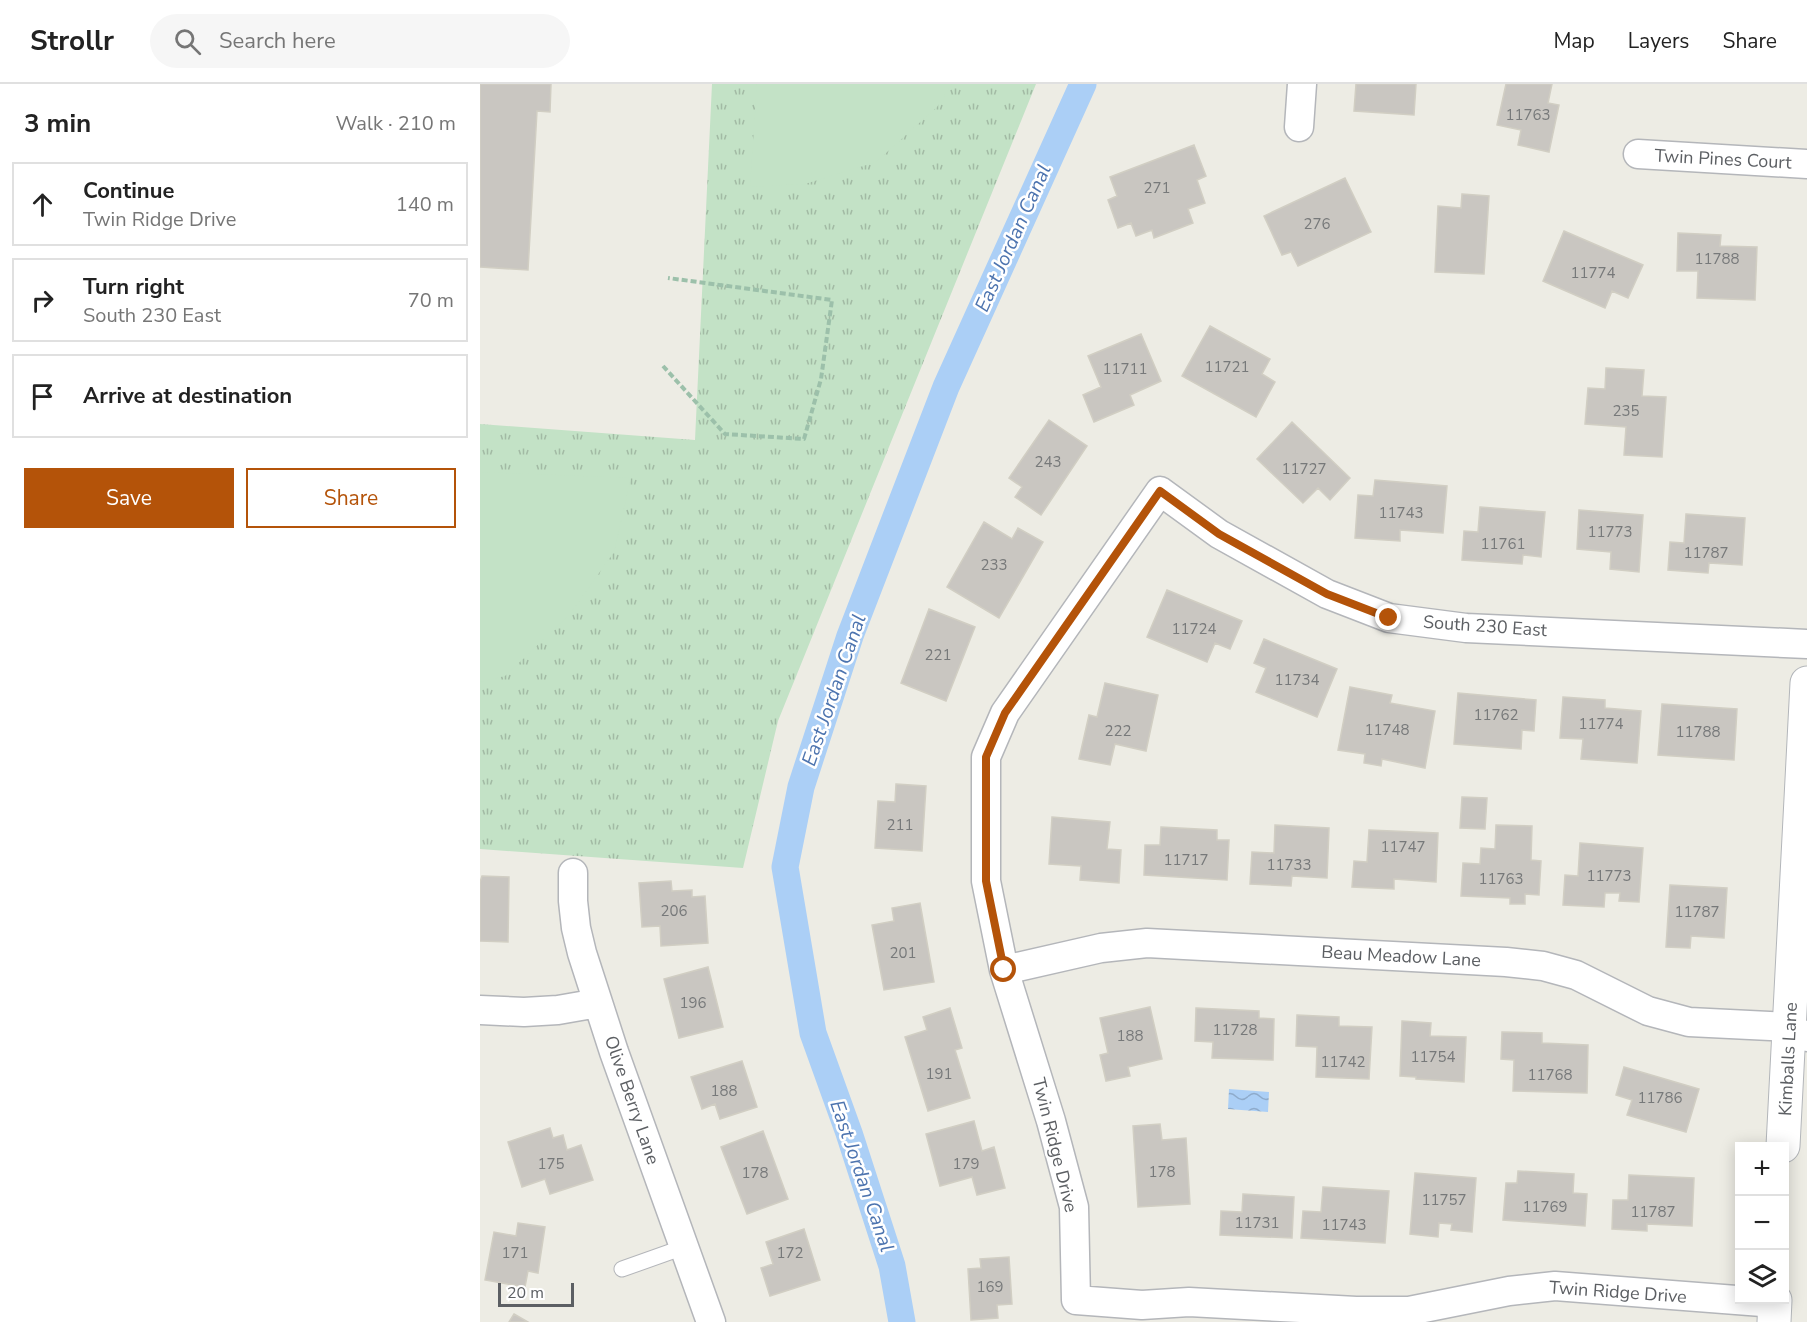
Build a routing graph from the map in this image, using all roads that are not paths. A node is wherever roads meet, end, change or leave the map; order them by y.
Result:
1 (1302, 84) edge
2 (1299, 127) dead end
3 (1638, 154) dead end
4 (1807, 164) edge
5 (1160, 491) joint
6 (1807, 644) edge
7 (1807, 683) edge
8 (573, 873) dead end
9 (1004, 970) junction
10 (598, 1003) junction
11 (480, 1010) edge
12 (1801, 1028) edge
13 (1784, 1142) edge
14 (684, 1247) junction
15 (622, 1269) dead end
16 (1775, 1308) edge
17 (711, 1322) edge

1 - 2 street
3 - 4 street, Twin Pines Court
5 - 6 street, South 230 East
5 - 9 street, Twin Ridge Drive
7 - 12 street, Kimballs Lane
8 - 10 street, Olive Berry Lane
9 - 12 street, Beau Meadow Lane
9 - 16 street, Twin Ridge Drive
10 - 11 street
10 - 14 street, Olive Berry Lane
12 - 13 street, Kimballs Lane
14 - 15 lane
14 - 17 street, Olive Berry Lane

